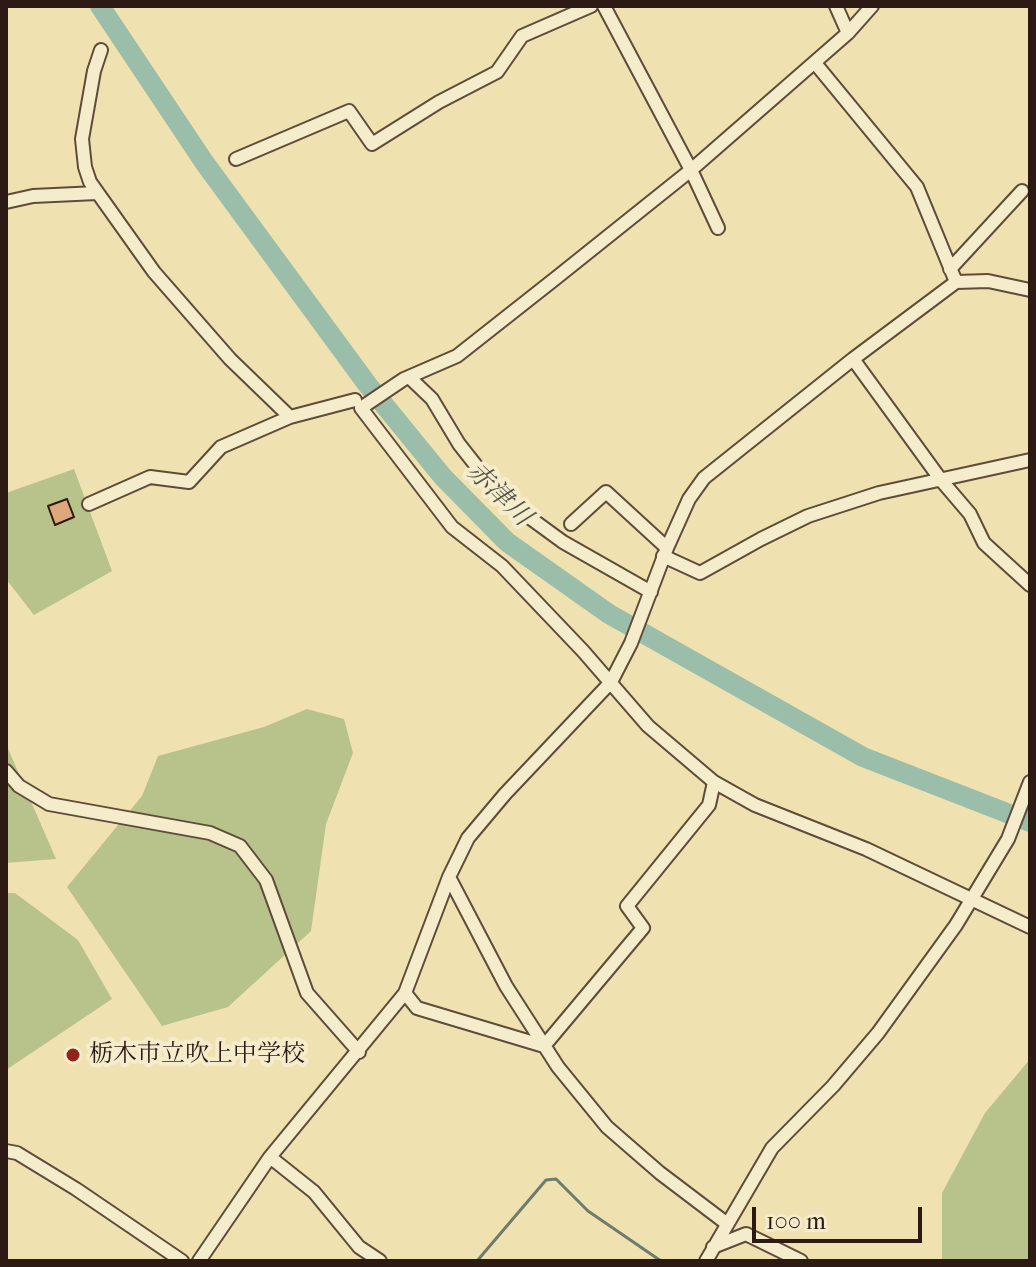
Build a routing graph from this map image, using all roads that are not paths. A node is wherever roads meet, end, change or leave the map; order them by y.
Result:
1 (591, 6) edge
2 (604, 6) edge
3 (836, 6) edge
4 (872, 6) edge
5 (848, 33) junction
6 (101, 50) dead end
7 (815, 63) junction
8 (236, 159) dead end
9 (691, 170) junction
10 (1022, 191) dead end
11 (97, 193) junction
12 (6, 202) edge
13 (718, 228) dead end
14 (950, 269) junction
15 (956, 282) junction
16 (1030, 290) edge
17 (853, 359) junction
18 (406, 378) junction
19 (361, 402) junction
20 (290, 417) junction
21 (1030, 460) edge
22 (941, 480) junction
23 (89, 504) dead end
24 (571, 524) dead end
25 (665, 552) junction
26 (1030, 585) edge
27 (650, 596) junction
28 (611, 682) junction
29 (6, 771) edge
30 (714, 782) junction
31 (1029, 784) edge
32 (449, 877) junction
33 (974, 899) junction
34 (1030, 927) edge
35 (405, 993) junction
36 (544, 1046) junction
37 (359, 1052) junction
38 (6, 1151) edge
39 (270, 1157) junction
40 (726, 1223) junction
41 (713, 1247) junction
42 (182, 1261) edge
43 (199, 1261) edge
44 (380, 1261) edge
45 (706, 1261) edge
46 (801, 1261) edge

1 - 8 street
2 - 9 street
3 - 5 street
4 - 5 street
5 - 7 street
6 - 11 street
7 - 9 street
7 - 14 street
9 - 13 street
9 - 18 street
10 - 14 street
11 - 12 street
11 - 20 street
14 - 15 street
15 - 16 street
15 - 17 street
17 - 22 street
17 - 25 street
18 - 19 street
18 - 27 street
19 - 20 street
19 - 28 street
20 - 23 street
21 - 22 street
22 - 25 street
22 - 26 street
24 - 25 street
25 - 27 street
27 - 28 street
28 - 30 street
28 - 32 street
29 - 37 street
30 - 33 street
30 - 36 street
31 - 33 street
32 - 35 street
32 - 36 street
33 - 34 street
33 - 40 street
35 - 36 street
35 - 37 street
36 - 40 street
37 - 39 street
38 - 42 street
39 - 43 street
39 - 44 street
40 - 41 street
41 - 45 street
41 - 46 street

